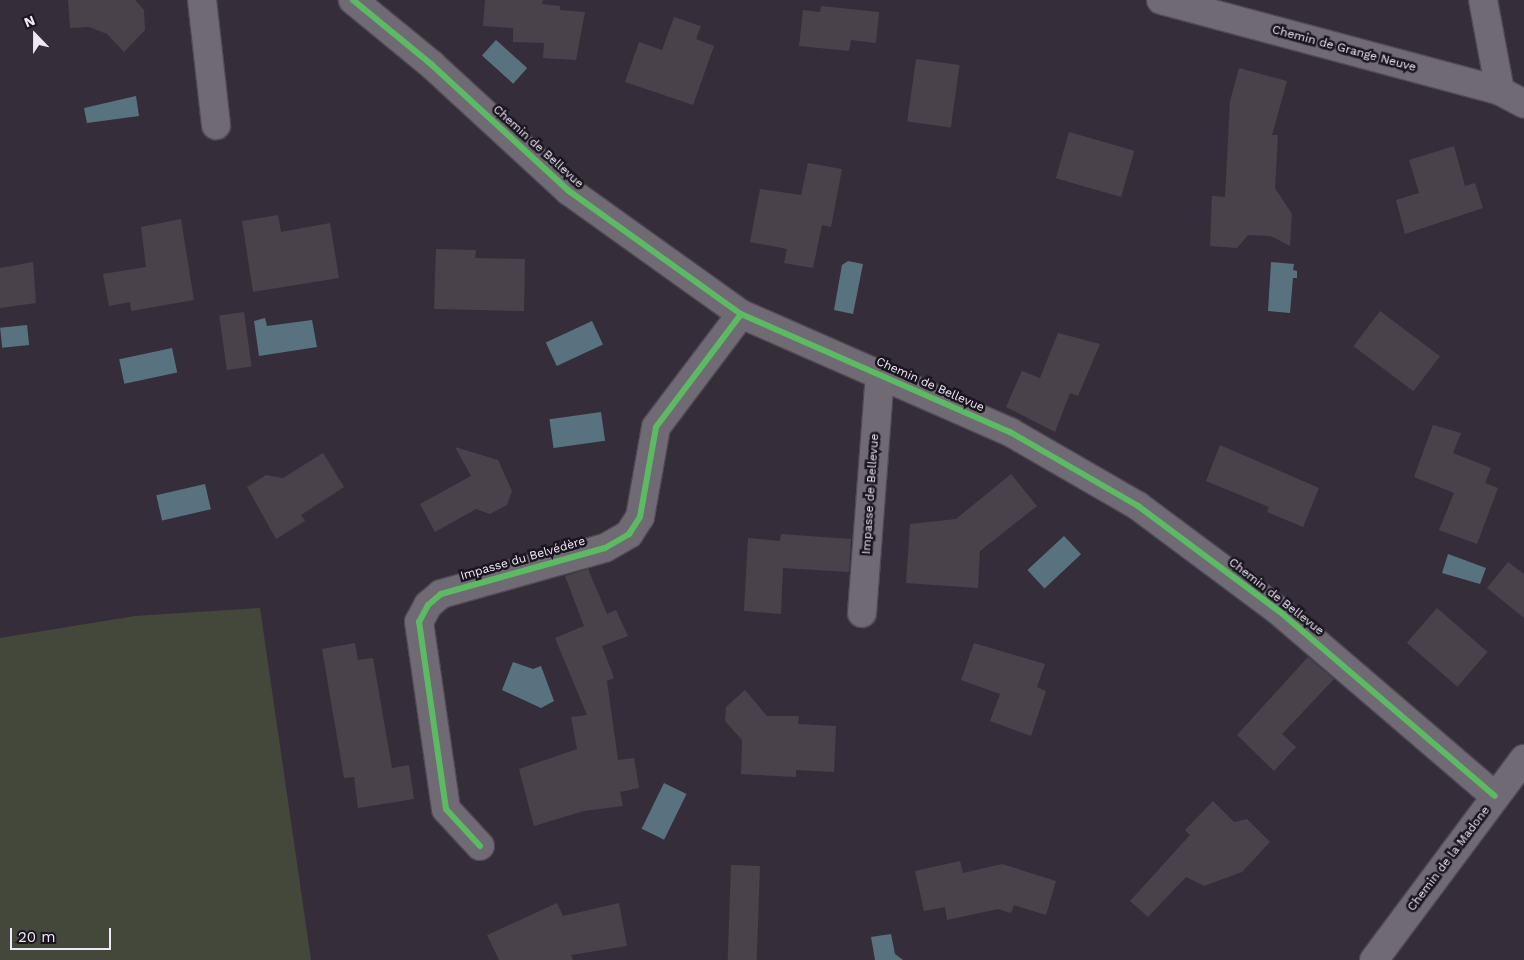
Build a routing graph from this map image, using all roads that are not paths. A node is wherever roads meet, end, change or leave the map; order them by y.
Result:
1 (202, 0) edge
2 (353, 0) edge
3 (1161, 0) edge
4 (1483, 0) edge
5 (1500, 91) junction
6 (1524, 104) edge
7 (216, 125) dead end
8 (741, 314) junction
9 (880, 375) junction
10 (862, 613) dead end
11 (1524, 759) edge
12 (1496, 796) junction
13 (480, 846) dead end
14 (1374, 960) edge

1 - 7 street
2 - 8 street, Chemin de Bellevue
3 - 5 street, Chemin de Grange Neuve
4 - 5 street
5 - 6 street, Chemin de Grange Neuve
8 - 9 street, Chemin de Bellevue
8 - 13 street, Impasse du Belvédère
9 - 10 street, Impasse de Bellevue
9 - 12 street, Chemin de Bellevue
11 - 12 street, Chemin de la Madone
12 - 14 street, Chemin de la Madone

